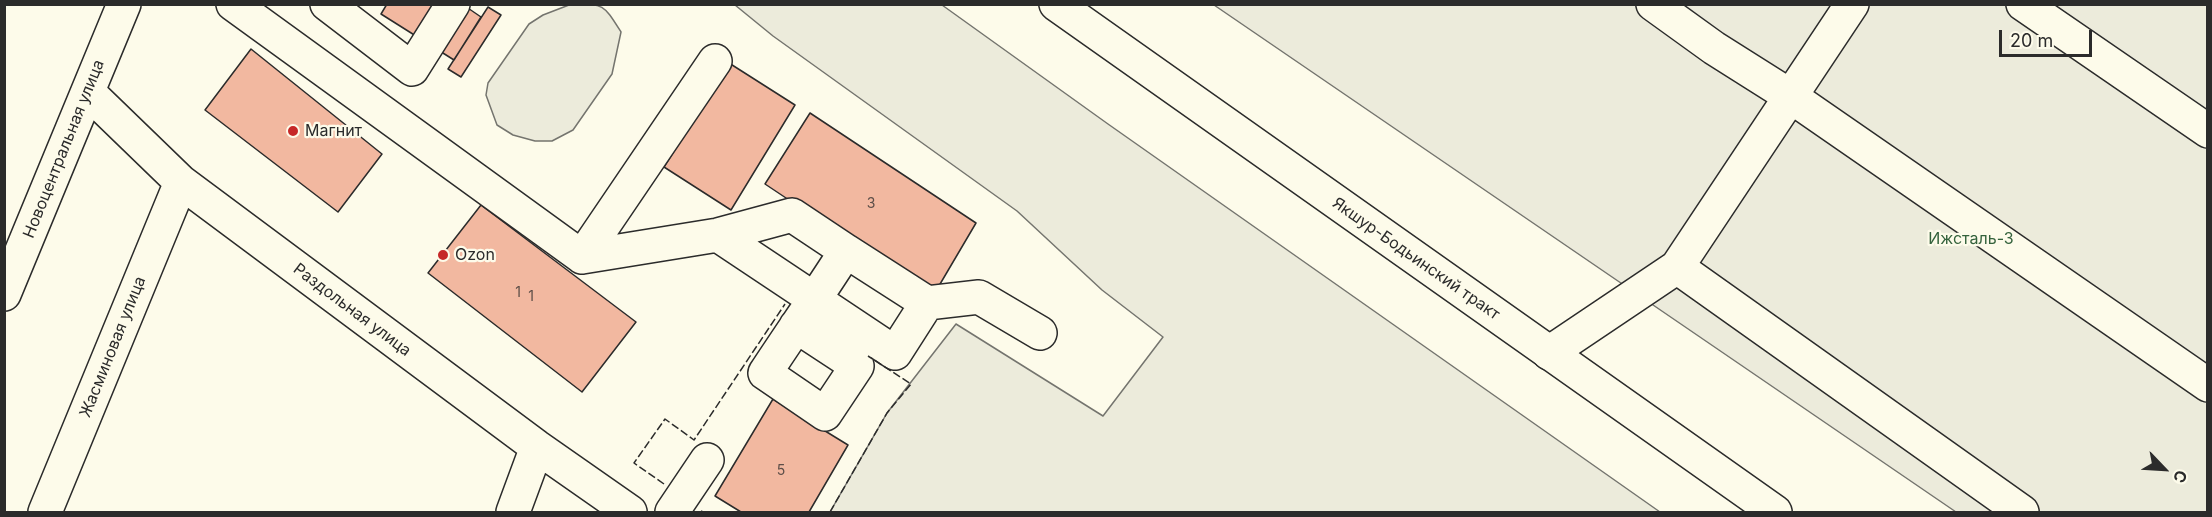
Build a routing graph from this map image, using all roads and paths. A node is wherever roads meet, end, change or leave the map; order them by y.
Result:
1 (124, 4) edge
2 (233, 4) edge
3 (327, 4) edge
4 (453, 4) edge
5 (1056, 4) edge
6 (1653, 4) edge
7 (1852, 4) edge
8 (2023, 4) edge
9 (714, 61) dead end
10 (88, 92) junction
11 (1790, 96) junction
12 (2208, 131) edge
13 (181, 182) junction
14 (718, 235) junction
15 (846, 250) junction
16 (582, 256) junction
17 (1677, 267) junction
18 (4, 294) edge
19 (815, 299) junction
20 (927, 303) junction
21 (796, 326) dead end
22 (1040, 333) dead end
23 (1548, 352) junction
24 (2208, 385) edge
25 (537, 447) junction
26 (707, 460) dead end
27 (45, 513) edge
28 (513, 513) edge
29 (630, 513) edge
30 (672, 513) edge
31 (1775, 513) edge
32 (2022, 513) edge

1 - 10 street, Новоцентральная улица
2 - 16 street
3 - 4 street
5 - 23 street, Якшур-Бодьинский тракт
6 - 11 street
7 - 11 street
8 - 12 street
9 - 16 street
10 - 13 street, Раздольная улица
10 - 18 street, Новоцентральная улица
11 - 17 street
11 - 24 street
13 - 25 street, Раздольная улица
13 - 27 street, Жасминовая улица
14 - 15 street
14 - 16 street
14 - 19 street
15 - 19 street
15 - 20 street
17 - 23 street
17 - 32 street
19 - 20 street
19 - 21 street
20 - 22 street
23 - 31 street, Якшур-Бодьинский тракт
25 - 28 street
25 - 29 street, Раздольная улица
26 - 30 street

